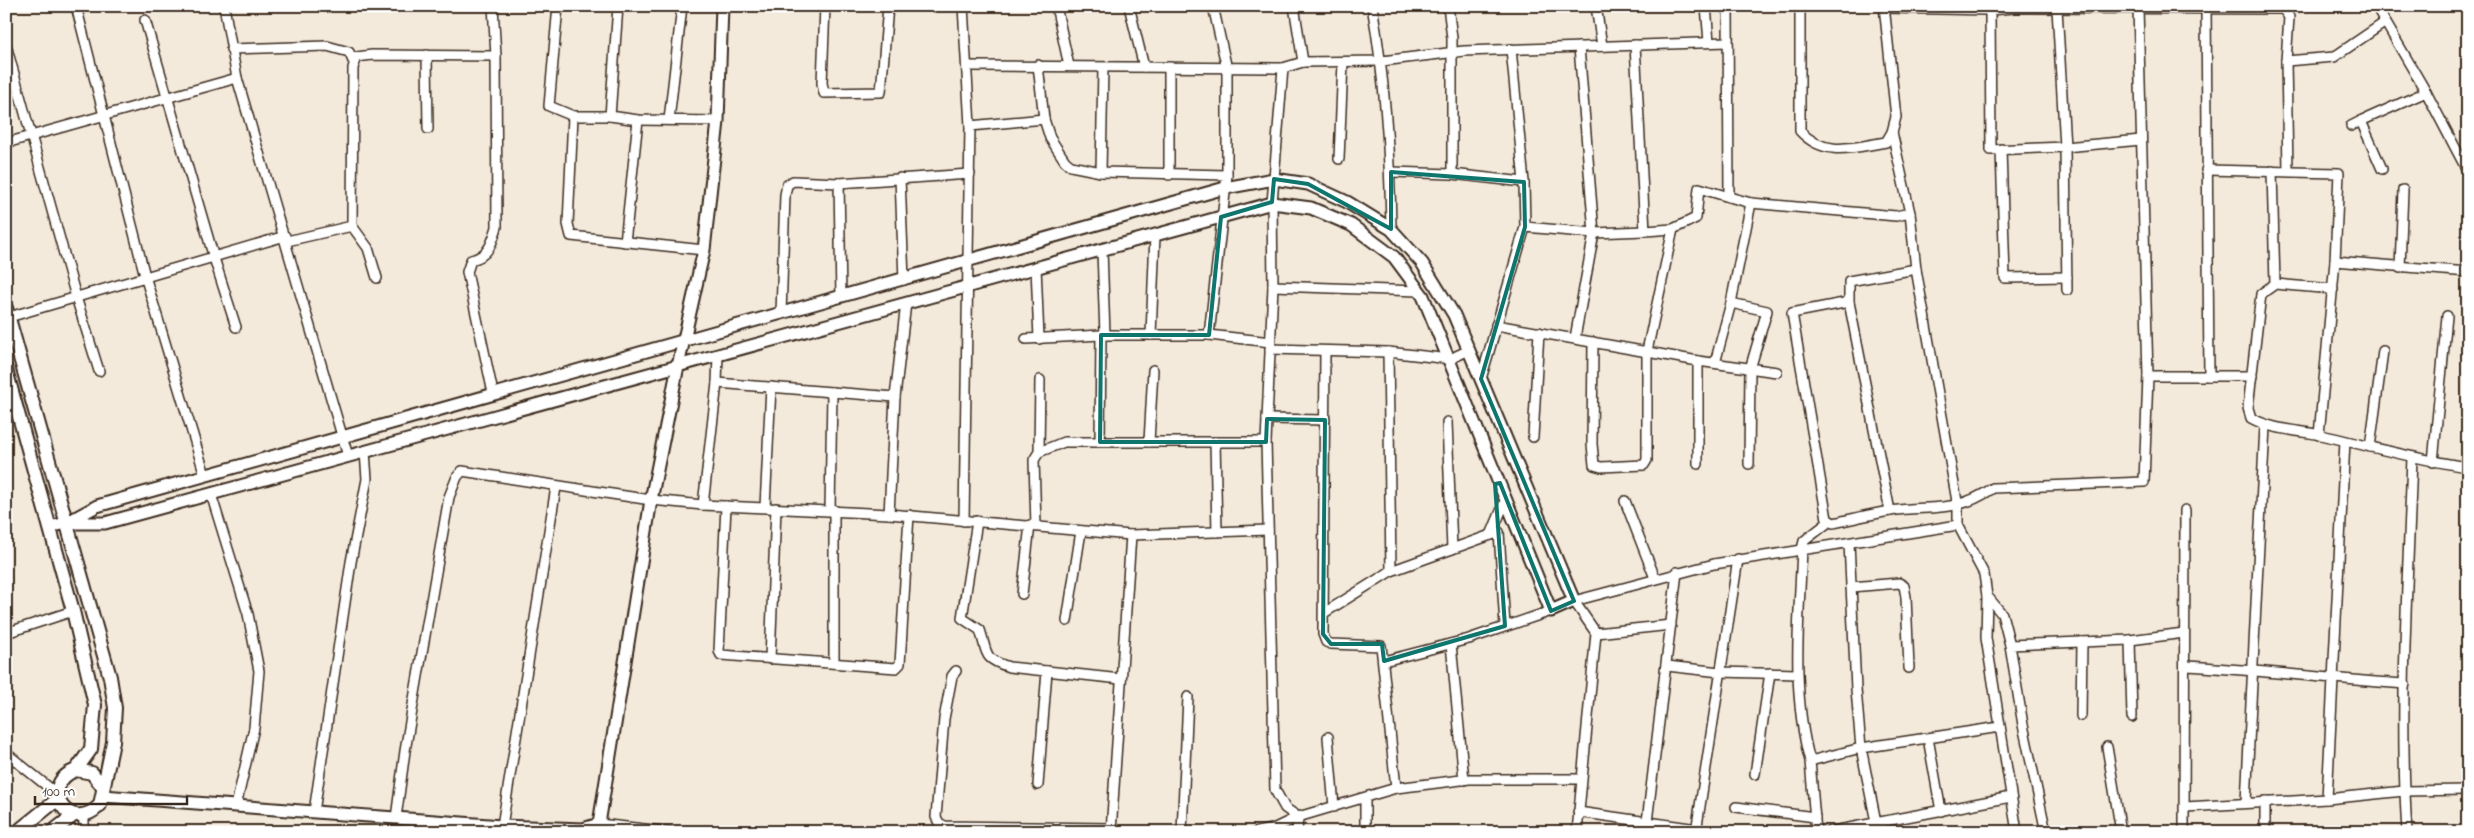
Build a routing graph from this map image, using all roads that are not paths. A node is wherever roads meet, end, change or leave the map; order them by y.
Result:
1 (76, 6) edge
2 (224, 6) edge
3 (492, 6) edge
4 (558, 6) edge
5 (618, 6) edge
6 (682, 6) edge
7 (722, 6) edge
8 (825, 6) edge
9 (888, 6) edge
10 (963, 6) edge
11 (1056, 6) edge
12 (1129, 6) edge
13 (1213, 6) edge
14 (1294, 6) edge
15 (1372, 6) edge
16 (1448, 6) edge
17 (1596, 6) edge
18 (1706, 6) edge
19 (1728, 6) edge
20 (1800, 6) edge
21 (2376, 6) edge
22 (1884, 7) edge
23 (2014, 7) edge
24 (2206, 7) edge
25 (2057, 8) junction
26 (2105, 8) edge
27 (2138, 8) junction
28 (2283, 8) edge
29 (1990, 10) junction
30 (145, 20) dead end
31 (2384, 23) junction
32 (1709, 42) junction
33 (1727, 42) junction
34 (6, 45) edge
35 (1635, 45) junction
36 (1602, 46) junction
37 (1579, 47) junction
38 (231, 49) junction
39 (1511, 49) junction
40 (1452, 52) junction
41 (426, 56) junction
42 (496, 56) junction
43 (1382, 61) junction
44 (2286, 61) junction
45 (1302, 62) junction
46 (1343, 62) junction
47 (354, 63) junction
48 (967, 66) junction
49 (1038, 66) junction
50 (1069, 66) junction
51 (1144, 67) junction
52 (1168, 67) junction
53 (1103, 68) junction
54 (1227, 68) junction
55 (1284, 68) junction
56 (237, 78) junction
57 (2426, 92) junction
58 (168, 97) junction
59 (104, 116) junction
60 (573, 116) junction
61 (610, 116) junction
62 (1044, 119) junction
63 (638, 120) junction
64 (669, 120) junction
65 (718, 121) junction
66 (2361, 121) junction
67 (970, 126) junction
68 (2351, 126) dead end
69 (428, 129) dead end
70 (1892, 132) junction
71 (31, 136) junction
72 (2141, 140) junction
73 (6, 143) edge
74 (2065, 147) junction
75 (2002, 149) junction
76 (1339, 159) dead end
77 (2382, 169) dead end
78 (2206, 170) junction
79 (2272, 171) junction
80 (1101, 172) junction
81 (1390, 172) junction
82 (2288, 172) junction
83 (2468, 172) edge
84 (970, 174) junction
85 (1452, 174) junction
86 (1169, 175) junction
87 (1227, 175) junction
88 (900, 178) junction
89 (1274, 179) junction
90 (1524, 182) junction
91 (839, 183) junction
92 (1225, 188) junction
93 (2403, 190) dead end
94 (1729, 197) junction
95 (1272, 202) junction
96 (1751, 203) junction
97 (1910, 213) junction
98 (1220, 217) junction
99 (352, 226) junction
100 (1525, 226) junction
101 (1674, 228) junction
102 (1391, 229) junction
103 (1646, 231) junction
104 (1594, 233) junction
105 (1155, 235) junction
106 (286, 239) junction
107 (625, 242) junction
108 (704, 250) junction
109 (1102, 250) junction
110 (214, 258) junction
111 (2335, 261) junction
112 (968, 262) junction
113 (1036, 267) junction
114 (2400, 268) junction
115 (1916, 269) junction
116 (2468, 272) edge
117 (145, 276) junction
118 (2066, 277) junction
119 (377, 278) dead end
120 (904, 280) junction
121 (2275, 284) junction
122 (969, 286) junction
123 (1272, 286) junction
124 (2067, 290) dead end
125 (2333, 290) junction
126 (1419, 291) junction
127 (76, 297) junction
128 (842, 297) junction
129 (1849, 302) junction
130 (906, 303) junction
131 (1730, 303) junction
132 (8, 312) edge
133 (781, 314) junction
134 (2447, 316) dead end
135 (1496, 325) junction
136 (236, 327) dead end
137 (1539, 332) junction
138 (1103, 335) junction
139 (1151, 335) junction
140 (1209, 335) junction
141 (1575, 338) junction
142 (1026, 339) dead end
143 (1039, 339) junction
144 (685, 340) junction
145 (1593, 342) junction
146 (1270, 345) junction
147 (1469, 350) junction
148 (1325, 351) junction
149 (1647, 351) junction
150 (2383, 351) dead end
151 (1388, 352) junction
152 (718, 354) junction
153 (1450, 359) junction
154 (1698, 361) junction
155 (1715, 363) junction
156 (678, 366) junction
157 (1750, 369) junction
158 (6, 370) edge
159 (1153, 370) dead end
160 (99, 371) dead end
161 (1777, 372) dead end
162 (2148, 376) junction
163 (2209, 376) junction
164 (2252, 376) junction
165 (1481, 379) junction
166 (1040, 380) dead end
167 (717, 384) junction
168 (771, 387) junction
169 (832, 392) junction
170 (493, 393) junction
171 (895, 397) junction
172 (1267, 419) junction
173 (1325, 420) junction
174 (1448, 422) dead end
175 (2265, 426) junction
176 (342, 435) junction
177 (2319, 435) junction
178 (1533, 437) dead end
179 (2345, 441) junction
180 (1100, 442) junction
181 (1149, 442) junction
182 (1215, 442) junction
183 (1266, 442) junction
184 (2370, 447) junction
185 (365, 452) junction
186 (1039, 452) junction
187 (348, 456) junction
188 (2412, 457) junction
189 (2433, 462) junction
190 (1698, 464) dead end
191 (1749, 464) dead end
192 (2468, 467) edge
193 (205, 475) junction
194 (556, 486) junction
195 (211, 494) junction
196 (1506, 499) junction
197 (652, 500) junction
198 (1625, 501) dead end
199 (703, 505) junction
200 (726, 506) junction
201 (766, 507) junction
202 (1958, 507) junction
203 (776, 508) junction
204 (832, 510) junction
205 (2185, 510) dead end
206 (1890, 511) junction
207 (889, 514) junction
208 (909, 516) junction
209 (964, 521) junction
210 (977, 521) junction
211 (1830, 521) junction
212 (66, 523) junction
213 (1958, 525) junction
214 (50, 526) junction
215 (1033, 526) junction
216 (1268, 530) junction
217 (1081, 531) junction
218 (1217, 532) junction
219 (1131, 535) junction
220 (1491, 535) junction
221 (1849, 543) junction
222 (1452, 549) junction
223 (1802, 549) junction
224 (1738, 559) junction
225 (1391, 571) junction
226 (1677, 572) junction
227 (1654, 578) junction
228 (1852, 587) junction
229 (1022, 594) dead end
230 (1987, 596) junction
231 (1574, 601) junction
232 (1551, 610) junction
233 (73, 611) junction
234 (1324, 613) junction
235 (1067, 621) dead end
236 (1671, 625) junction
237 (1505, 626) junction
238 (7, 631) edge
239 (1596, 633) junction
240 (2184, 633) junction
241 (2130, 640) junction
242 (2082, 642) junction
243 (1451, 644) junction
244 (2010, 645) junction
245 (770, 659) junction
246 (1384, 661) junction
247 (834, 663) junction
248 (1667, 666) junction
249 (2186, 666) junction
250 (1909, 668) dead end
251 (2252, 669) junction
252 (956, 671) dead end
253 (1046, 671) junction
254 (1720, 672) junction
255 (1770, 673) junction
256 (1797, 674) junction
257 (1121, 679) junction
258 (2331, 679) junction
259 (2405, 684) junction
260 (1188, 697) dead end
261 (2080, 716) dead end
262 (2132, 717) dead end
263 (2000, 727) junction
264 (1328, 738) dead end
265 (1928, 738) junction
266 (2107, 747) dead end
267 (1861, 748) junction
268 (6, 753) edge
269 (1810, 761) junction
270 (76, 770) junction
271 (1755, 774) dead end
272 (1582, 779) junction
273 (1464, 780) junction
274 (1038, 785) dead end
275 (1396, 788) junction
276 (2468, 790) edge
277 (102, 791) junction
278 (2404, 792) junction
279 (57, 796) junction
280 (2011, 797) junction
281 (1365, 799) junction
282 (2327, 799) junction
283 (2265, 801) junction
284 (2246, 802) junction
285 (236, 806) junction
286 (1334, 807) junction
287 (1736, 807) dead end
288 (2185, 807) junction
289 (1940, 810) junction
290 (314, 812) junction
291 (1578, 812) junction
292 (79, 815) junction
293 (1298, 817) junction
294 (1815, 817) junction
295 (396, 818) junction
296 (1647, 822) junction
297 (1876, 822) junction
298 (599, 824) junction
299 (502, 826) junction
300 (1111, 830) edge
301 (1696, 830) edge
302 (17, 832) edge
303 (52, 832) edge
304 (84, 832) edge
305 (672, 832) edge
306 (1182, 832) edge
307 (1257, 832) edge
308 (1297, 832) edge
309 (1365, 832) edge
310 (1577, 832) edge
311 (1816, 832) edge
312 (1828, 832) edge
313 (2017, 832) edge
314 (2046, 832) edge
315 (2121, 832) edge
316 (2184, 832) edge
317 (2265, 832) edge
318 (2407, 832) edge

1 - 59 street
2 - 38 street
3 - 42 street
4 - 60 street
5 - 61 street
6 - 64 street
7 - 65 street
8 - 9 street
10 - 48 street
11 - 50 street
12 - 51 street
13 - 54 street
14 - 45 street
15 - 43 street
16 - 40 street
17 - 36 street
18 - 32 street
19 - 33 street
20 - 70 street
21 - 31 street
22 - 29 street
22 - 70 street
23 - 25 street
23 - 29 street
24 - 27 street
24 - 28 street
24 - 78 street
25 - 26 street
25 - 74 street
26 - 27 street
27 - 72 street
28 - 44 street
29 - 75 street
30 - 58 street
31 - 44 street
31 - 57 street
32 - 33 street
32 - 35 street
33 - 94 street
34 - 71 street
35 - 36 street
35 - 103 street
36 - 37 street
37 - 39 street
37 - 104 street
38 - 47 street
38 - 56 street
39 - 40 street
39 - 90 street
40 - 43 street
40 - 85 street
41 - 42 street
41 - 47 street
41 - 69 street
42 - 170 street
43 - 46 street
43 - 81 street
44 - 82 street
45 - 46 street
45 - 55 street
46 - 76 street
47 - 99 street
48 - 49 street
48 - 67 street
49 - 50 street
49 - 62 street
50 - 53 street
51 - 52 street
51 - 53 street
52 - 54 street
52 - 86 street
53 - 80 street
54 - 55 street
54 - 87 street
55 - 89 street
56 - 58 street
56 - 106 street
57 - 66 street
57 - 83 street
58 - 59 street
58 - 110 street
59 - 71 street
59 - 117 street
60 - 61 street
60 - 107 street
61 - 63 street
62 - 67 street
62 - 80 street
63 - 64 street
63 - 107 street
64 - 65 street
65 - 108 street
66 - 68 street
66 - 77 street
67 - 84 street
70 - 97 street
71 - 73 street
71 - 127 street
72 - 74 street
72 - 162 street
74 - 75 street
74 - 118 street
75 - 118 street
78 - 79 street
78 - 163 street
79 - 82 street
79 - 121 street
80 - 86 street
81 - 85 street
81 - 102 street
82 - 111 street
84 - 88 street
84 - 112 street
85 - 90 street
86 - 87 street
87 - 92 street
88 - 91 street
88 - 120 street
89 - 92 street
89 - 95 street
89 - 102 street
90 - 100 street
91 - 128 street
91 - 133 street
92 - 98 street
92 - 112 street
93 - 114 street
94 - 96 street
94 - 101 street
95 - 98 street
95 - 123 street
95 - 126 street
96 - 97 street
96 - 131 street
97 - 115 street
98 - 105 street
98 - 140 street
99 - 106 street
99 - 119 street
100 - 104 street
100 - 135 street
101 - 103 street
101 - 149 street
102 - 147 street
103 - 104 street
104 - 141 street
105 - 109 street
105 - 139 street
106 - 110 street
106 - 176 street
107 - 108 street
108 - 144 street
109 - 113 street
109 - 138 street
110 - 117 street
110 - 136 street
111 - 114 street
111 - 125 street
112 - 120 street
112 - 122 street
113 - 122 street
113 - 143 street
114 - 116 street
115 - 129 street
115 - 202 street
117 - 127 street
117 - 193 street
118 - 124 street
120 - 128 street
121 - 125 street
121 - 164 street
122 - 130 street
122 - 209 street
123 - 126 street
123 - 146 street
125 - 177 street
126 - 153 street
127 - 132 street
127 - 160 street
128 - 133 street
129 - 206 street
129 - 211 street
130 - 152 street
130 - 171 street
131 - 155 street
131 - 157 street
132 - 212 main road
133 - 144 street
134 - 189 street
135 - 137 street
135 - 165 street
137 - 141 street
137 - 178 street
138 - 139 street
138 - 143 street
138 - 180 street
139 - 140 street
140 - 146 street
141 - 145 street
142 - 143 street
144 - 156 street
144 - 170 street
145 - 149 street
145 - 149 street
146 - 148 street
146 - 172 street
147 - 153 street
147 - 165 street
148 - 151 street
148 - 173 street
149 - 154 street
150 - 184 street
151 - 153 street
151 - 225 street
152 - 156 street
152 - 167 street
153 - 196 street
154 - 155 street
154 - 190 street
155 - 157 street
156 - 185 street
156 - 197 street
157 - 161 street
157 - 191 street
158 - 214 main road
159 - 181 street
162 - 163 street
162 - 202 street
163 - 164 street
164 - 175 street
165 - 231 street
166 - 186 street
167 - 168 street
167 - 199 street
168 - 169 street
168 - 201 street
169 - 171 street
169 - 204 street
170 - 176 street
171 - 207 street
172 - 173 street
172 - 183 street
173 - 234 street
174 - 222 street
175 - 177 street
175 - 251 street
176 - 187 street
176 - 193 street
177 - 179 street
179 - 184 street
179 - 258 street
180 - 181 street
180 - 186 street
181 - 182 street
182 - 183 street
182 - 218 street
183 - 216 street
184 - 188 street
185 - 187 street
185 - 290 street
186 - 215 street
187 - 195 street
188 - 189 street
188 - 259 street
189 - 192 street
193 - 212 street
194 - 197 street
194 - 295 street
194 - 299 street
195 - 212 street
195 - 285 street
196 - 220 street
196 - 232 street
197 - 199 street
197 - 298 street
198 - 227 street
199 - 200 street
200 - 201 street
200 - 245 street
201 - 203 street
202 - 206 street
202 - 213 street
203 - 204 street
203 - 245 street
204 - 207 street
204 - 247 street
205 - 240 street
206 - 211 street
207 - 208 street
208 - 209 street
208 - 247 street
209 - 210 street
210 - 215 street
210 - 253 street
211 - 223 street
212 - 214 street
212 - 277 main road
213 - 221 street
213 - 230 street
214 - 233 main road
215 - 217 street
215 - 229 street
216 - 218 street
216 - 293 street
217 - 219 street
217 - 235 street
218 - 219 street
219 - 257 street
220 - 222 street
220 - 237 street
221 - 223 street
221 - 228 street
222 - 225 street
223 - 224 street
223 - 256 street
224 - 226 street
224 - 254 street
225 - 234 street
226 - 227 street
226 - 236 street
227 - 231 street
228 - 250 street
228 - 267 street
230 - 244 street
230 - 263 street
231 - 232 street
231 - 239 street
232 - 237 street
233 - 238 street
233 - 270 main road
234 - 246 street
236 - 239 street
236 - 248 street
237 - 243 street
239 - 272 street
240 - 241 street
240 - 249 street
241 - 242 street
241 - 262 street
242 - 244 street
242 - 261 street
243 - 246 street
243 - 273 street
244 - 314 street
245 - 247 street
246 - 275 street
248 - 254 street
248 - 296 street
249 - 251 street
249 - 288 street
251 - 258 street
251 - 284 street
252 - 300 street
253 - 257 street
253 - 274 street
254 - 255 street
254 - 301 street
255 - 256 street
255 - 271 street
256 - 269 street
257 - 300 street
258 - 259 street
258 - 282 street
259 - 278 street
260 - 306 street
263 - 265 street
263 - 280 street
264 - 286 street
265 - 267 street
265 - 289 street
266 - 315 street
267 - 269 street
267 - 297 street
268 - 279 street
269 - 294 street
270 - 277 main road
270 - 279 main road
272 - 273 street
272 - 291 street
273 - 275 street
275 - 281 street
276 - 278 street
277 - 285 street
277 - 292 main road
278 - 282 street
278 - 318 street
279 - 292 main road
279 - 302 main road
280 - 289 street
280 - 313 street
281 - 286 street
281 - 309 street
282 - 283 street
283 - 284 street
283 - 317 street
284 - 288 street
285 - 290 street
286 - 293 street
287 - 294 street
288 - 316 street
289 - 297 street
290 - 295 street
291 - 296 street
291 - 310 street
292 - 303 main road
292 - 304 street
293 - 307 street
293 - 308 street
294 - 311 street
295 - 299 street
296 - 301 street
297 - 312 street
298 - 299 street
298 - 305 street

